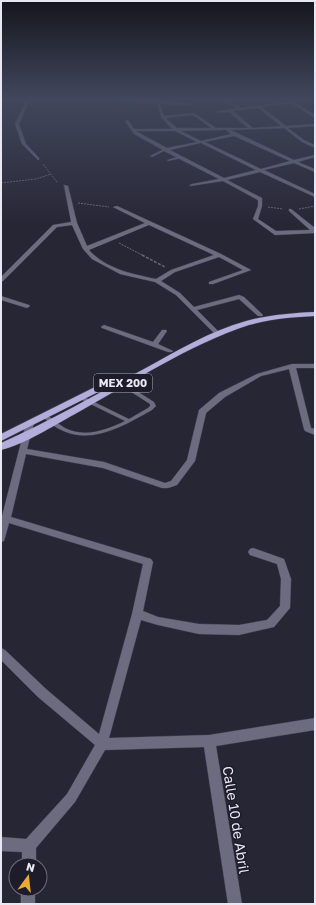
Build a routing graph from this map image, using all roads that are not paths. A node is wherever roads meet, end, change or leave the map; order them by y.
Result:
1 (23, 141) edge
2 (151, 141) edge
3 (204, 141) edge
4 (250, 141) edge
5 (304, 141) edge
6 (201, 142) junction
7 (315, 147) edge
8 (165, 150) junction
9 (151, 156) dead end
10 (315, 156) edge
11 (180, 157) junction
12 (38, 159) road end
13 (168, 160) dead end
14 (293, 161) junction
15 (259, 170) junction
16 (315, 171) edge
17 (222, 180) junction
18 (192, 185) dead end
19 (66, 186) dead end
20 (315, 196) edge
21 (114, 207) road end
22 (291, 210) road end
23 (74, 223) junction
24 (149, 223) junction
25 (315, 231) edge
26 (86, 248) junction
27 (219, 255) junction
28 (1, 280) edge
29 (156, 281) junction
30 (211, 283) dead end
31 (1, 298) edge
32 (27, 306) dead end
33 (194, 309) junction
34 (315, 310) edge
35 (315, 314) edge
36 (260, 316) junction
37 (104, 327) dead end
38 (164, 331) dead end
39 (216, 332) junction
40 (155, 344) junction
41 (170, 351) junction
42 (292, 366) junction
43 (315, 366) edge
44 (119, 382) junction
45 (82, 398) junction
46 (91, 401) junction
47 (45, 416) junction
48 (129, 421) junction
49 (54, 422) junction
50 (30, 423) junction
51 (313, 432) edge
52 (27, 435) junction
53 (2, 436) edge
54 (1, 447) edge
55 (24, 451) junction
56 (7, 519) junction
57 (1, 538) edge
58 (253, 552) dead end
59 (136, 614) junction
60 (1, 652) edge
61 (315, 724) edge
62 (208, 740) junction
63 (102, 744) junction
64 (1, 844) edge
65 (29, 846) junction
66 (28, 857) edge
67 (235, 904) edge

1 - 12 street
2 - 8 street
3 - 6 street
4 - 14 street
5 - 7 street
6 - 8 street
6 - 15 street
8 - 9 lane
8 - 11 street
10 - 14 street
11 - 13 lane
11 - 17 street
14 - 15 street
14 - 16 street
15 - 17 street
15 - 20 street
17 - 18 street
17 - 25 street
19 - 23 street
21 - 24 street
22 - 25 street
23 - 26 street
23 - 28 street
24 - 26 street
24 - 27 street
26 - 29 street
27 - 29 street
27 - 30 street
29 - 33 street
31 - 32 street
33 - 36 street
33 - 39 street
34 - 36 main road, MEX 200
35 - 39 main road, MEX 200
36 - 39 main road, MEX 200
37 - 40 street
38 - 40 street
39 - 41 main road, MEX 200
39 - 44 main road, MEX 200
40 - 41 street
41 - 44 main road, MEX 200
42 - 43 street
42 - 51 street
42 - 55 street
44 - 45 main road, MEX 200
44 - 46 main road, MEX 200
44 - 48 lane
45 - 46 lane
45 - 47 main road, MEX 200
46 - 48 lane
46 - 49 main road, MEX 200
47 - 49 lane
47 - 50 main road, MEX 200
48 - 49 lane
49 - 52 main road, MEX 200
50 - 52 street
50 - 53 main road, MEX 200
52 - 54 main road, MEX 200
52 - 55 street
55 - 56 street
56 - 57 street
56 - 59 street
58 - 59 street
59 - 63 street
60 - 63 street
61 - 62 street
62 - 63 street
62 - 67 street, Calle 10 de Abril
63 - 65 street
64 - 65 street
65 - 66 street

